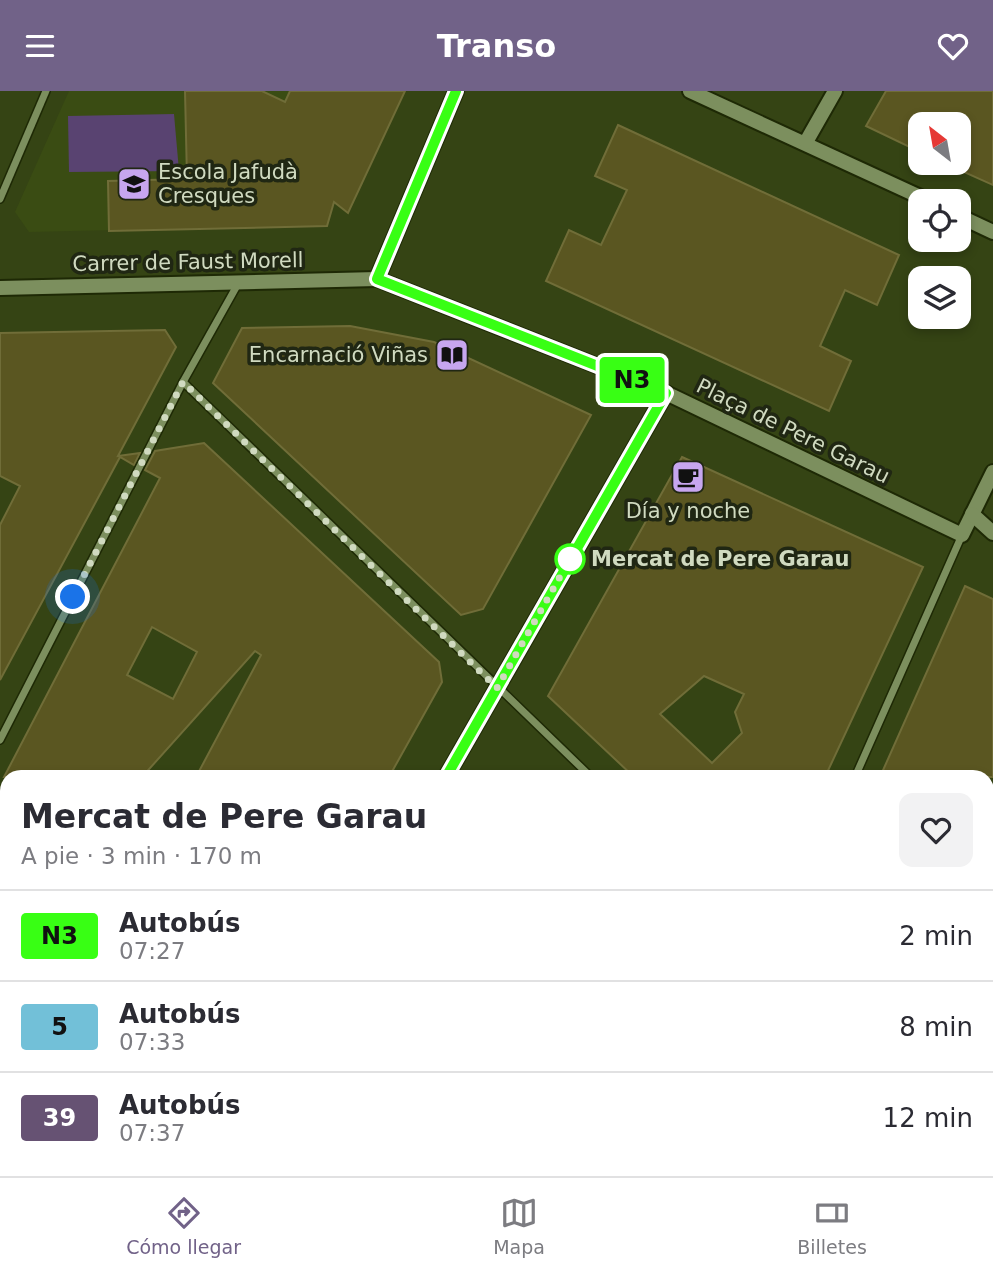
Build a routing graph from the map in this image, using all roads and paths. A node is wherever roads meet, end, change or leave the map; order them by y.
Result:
1 (46, 91) edge
2 (456, 91) edge
3 (690, 91) edge
4 (835, 91) edge
5 (806, 142) junction
6 (908, 191) edge
7 (0, 199) edge
8 (971, 222) edge
9 (993, 232) edge
10 (377, 279) junction
11 (239, 282) junction
12 (0, 288) edge
13 (183, 382) junction
14 (666, 393) junction
15 (993, 472) edge
16 (972, 514) junction
17 (993, 533) edge
18 (962, 535) junction
19 (497, 688) junction
20 (0, 740) edge
21 (450, 770) edge
22 (584, 770) edge
23 (858, 770) edge

1 - 7 street
2 - 10 street
3 - 5 street
4 - 5 street
5 - 6 street
8 - 9 street
10 - 11 street, Carrer de Faust Morell
10 - 14 street, Plaça de Pere Garau
11 - 12 street, Carrer de Faust Morell
11 - 13 street
13 - 19 street
13 - 20 street
14 - 18 street, Plaça de Pere Garau
14 - 19 street
15 - 16 street
16 - 17 street
16 - 18 street
18 - 23 street
19 - 21 street
19 - 22 street

